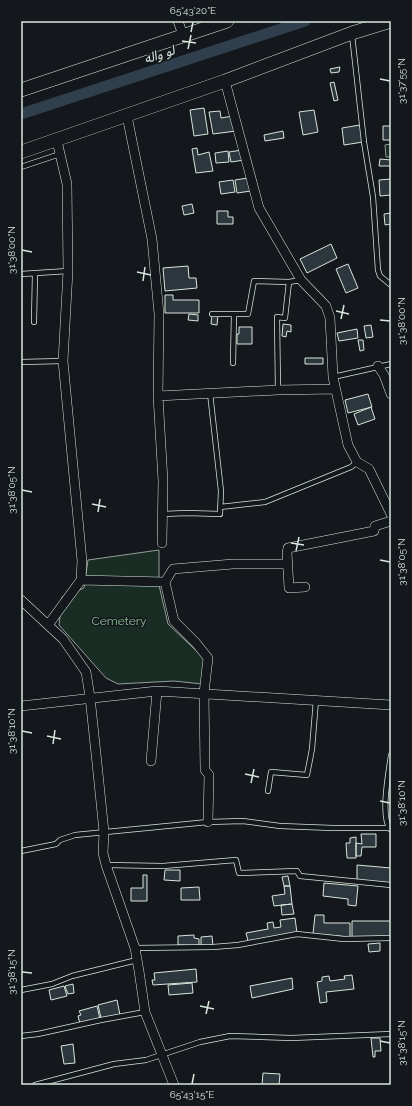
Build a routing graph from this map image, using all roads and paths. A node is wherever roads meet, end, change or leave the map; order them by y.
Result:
1 (178, 21) edge
2 (227, 21) edge
3 (391, 21) edge
4 (352, 33) junction
5 (183, 35) junction
6 (225, 81) junction
7 (21, 90) edge
8 (127, 116) junction
9 (57, 141) junction
10 (21, 152) edge
11 (60, 154) junction
12 (21, 167) edge
13 (68, 271) junction
14 (35, 273) junction
15 (21, 274) edge
16 (301, 280) junction
17 (289, 282) junction
18 (391, 285) edge
19 (212, 314) dead end
20 (234, 314) junction
21 (34, 322) dead end
22 (63, 361) junction
23 (21, 362) edge
24 (233, 363) dead end
25 (391, 364) edge
26 (378, 366) junction
27 (333, 376) junction
28 (335, 389) junction
29 (278, 390) junction
30 (210, 393) junction
31 (391, 394) edge
32 (158, 396) junction
33 (357, 462) junction
34 (220, 507) junction
35 (162, 514) junction
36 (391, 514) edge
37 (391, 520) edge
38 (162, 543) dead end
39 (287, 564) junction
40 (81, 580) junction
41 (165, 582) junction
42 (305, 587) dead end
43 (21, 600) edge
44 (48, 625) junction
45 (157, 691) junction
46 (204, 694) junction
47 (90, 697) junction
48 (316, 700) junction
49 (391, 705) edge
50 (21, 706) edge
51 (391, 754) edge
52 (151, 761) dead end
53 (268, 790) dead end
54 (208, 822) junction
55 (390, 829) edge
56 (104, 832) junction
57 (21, 851) edge
58 (106, 865) junction
59 (391, 885) edge
60 (391, 938) edge
61 (134, 948) junction
62 (137, 960) junction
63 (21, 990) edge
64 (145, 1012) junction
65 (391, 1034) edge
66 (21, 1036) edge
67 (162, 1054) junction
68 (34, 1085) edge
69 (174, 1085) edge

1 - 5 street
2 - 5 street
3 - 4 street
4 - 6 street
4 - 18 lane
5 - 7 street
6 - 8 street
6 - 16 street
8 - 9 street
8 - 32 street
9 - 10 street
9 - 11 street
11 - 12 lane
11 - 13 street
13 - 14 lane
13 - 22 street
14 - 15 lane
14 - 21 lane
16 - 17 lane
16 - 27 street
17 - 20 lane
17 - 29 lane
19 - 20 lane
20 - 24 lane
22 - 23 lane
22 - 40 street
25 - 26 lane
26 - 27 lane
26 - 31 street
27 - 28 street
28 - 29 street
28 - 33 street
29 - 30 street
30 - 32 street
30 - 34 lane
32 - 35 street
33 - 34 lane
33 - 36 street
34 - 35 lane
35 - 38 street
37 - 39 street
39 - 41 street
39 - 42 street
40 - 41 street
40 - 44 street
41 - 46 street
43 - 44 street
44 - 47 street
45 - 46 street
45 - 47 street
45 - 52 street
46 - 48 street
46 - 54 street
47 - 50 street
47 - 56 street
48 - 49 street
48 - 53 lane
51 - 55 lane
54 - 55 lane
54 - 56 lane
56 - 57 lane
56 - 58 street
58 - 59 lane
58 - 61 street
60 - 61 lane
61 - 62 street
62 - 63 lane
62 - 64 street
64 - 66 lane
64 - 67 street
65 - 67 lane
67 - 68 lane
67 - 69 street

